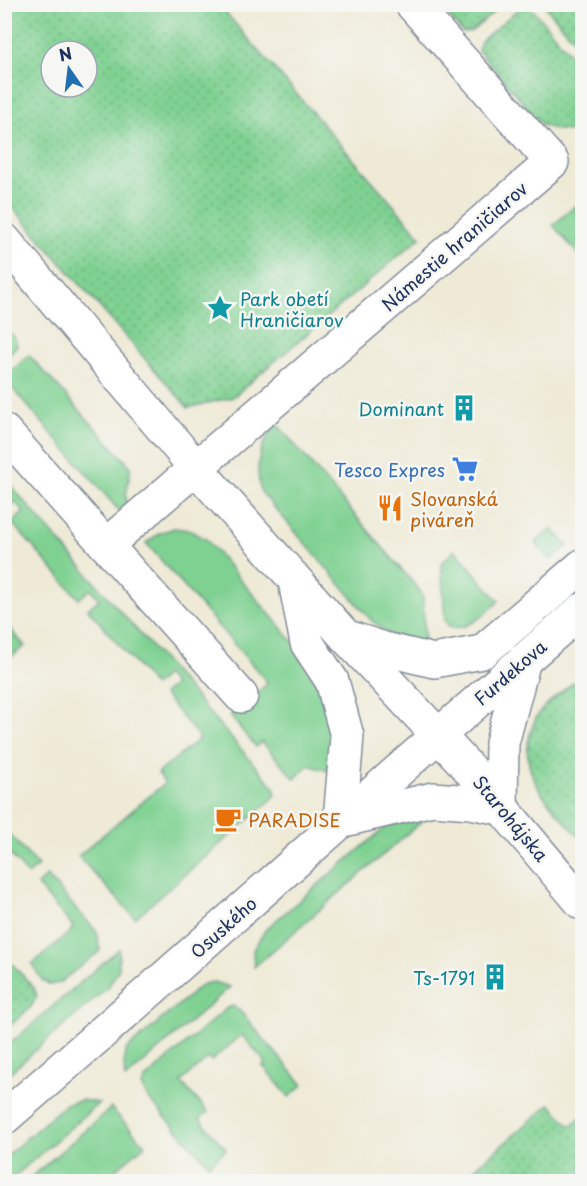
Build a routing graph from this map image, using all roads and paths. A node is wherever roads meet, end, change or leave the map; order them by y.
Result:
1 (412, 4) edge
2 (4, 240) edge
3 (4, 430) edge
4 (196, 468) junction
5 (106, 545) junction
6 (582, 566) edge
7 (294, 579) junction
8 (582, 610) edge
9 (346, 637) junction
10 (524, 660) junction
11 (241, 696) dead end
12 (438, 734) junction
13 (501, 808) junction
14 (340, 821) junction
15 (582, 903) edge
16 (4, 1118) edge

1 - 4 street, Námestie hraničiarov
2 - 4 street
3 - 5 street
4 - 5 street, Námestie hraničiarov
4 - 7 street
5 - 11 street
6 - 9 street
7 - 9 street
7 - 14 street
8 - 10 street, Furdekova
9 - 12 street
10 - 12 street, Furdekova
10 - 13 street
12 - 13 street, Starohájska
12 - 14 street, Osuského
13 - 14 street
13 - 15 street, Starohájska
14 - 16 street, Osuského

